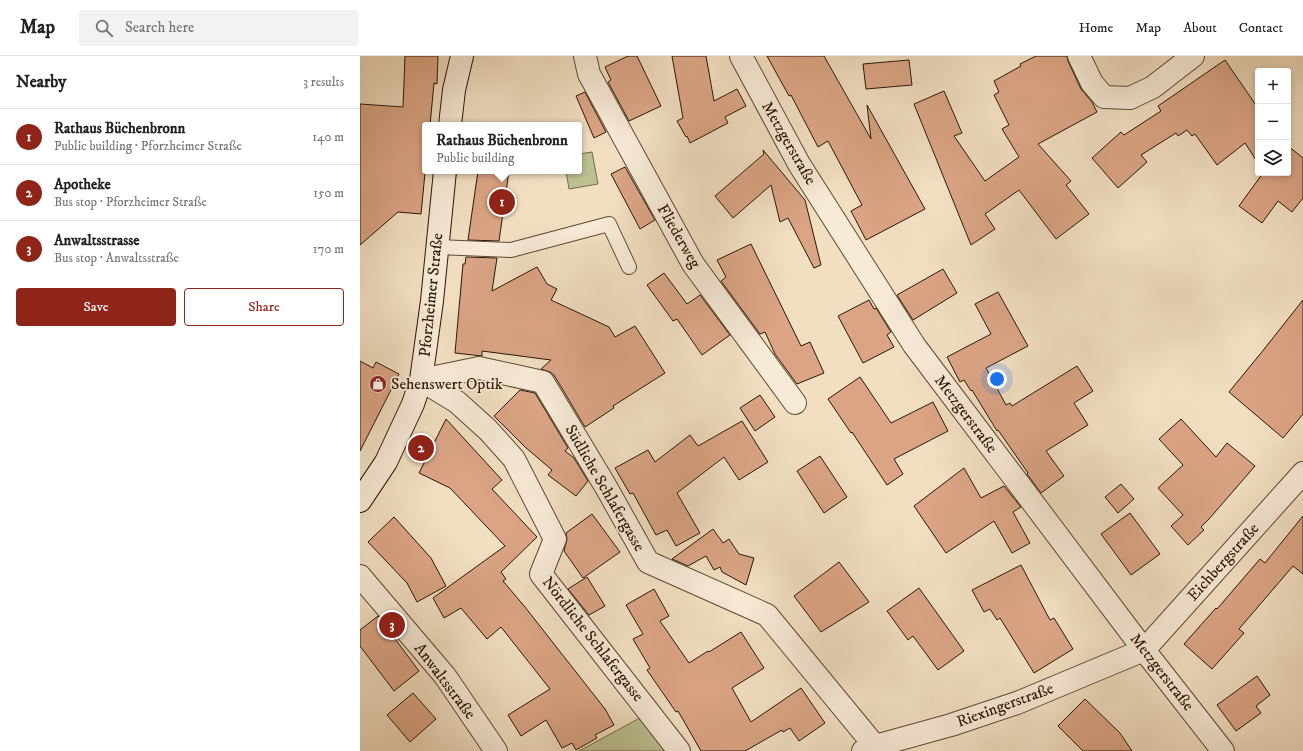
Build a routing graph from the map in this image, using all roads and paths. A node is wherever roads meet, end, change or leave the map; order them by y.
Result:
1 (462, 56) edge
2 (585, 56) edge
3 (741, 56) edge
4 (1079, 56) edge
5 (1193, 56) edge
6 (450, 122) edge
7 (445, 174) edge
8 (437, 247) junction
9 (629, 267) dead end
10 (421, 380) junction
11 (795, 403) dead end
12 (1303, 473) edge
13 (360, 501) edge
14 (360, 576) edge
15 (1144, 650) junction
16 (873, 749) edge
17 (496, 751) edge
18 (679, 751) edge
19 (1223, 751) edge

1 - 6 street
2 - 11 street, Fliederweg
3 - 15 street, Metzgerstraße
4 - 5 street
7 - 8 street, Pforzheimer Straße
8 - 9 lane
8 - 10 street, Pforzheimer Straße
10 - 13 street, Pforzheimer Straße
10 - 16 street, Südliche Schlafergasse
10 - 18 street, Nördliche Schlafergasse
12 - 15 street, Eichbergstraße
14 - 17 street, Anwaltsstraße
15 - 16 street, Riexingerstraße
15 - 19 street, Metzgerstraße

